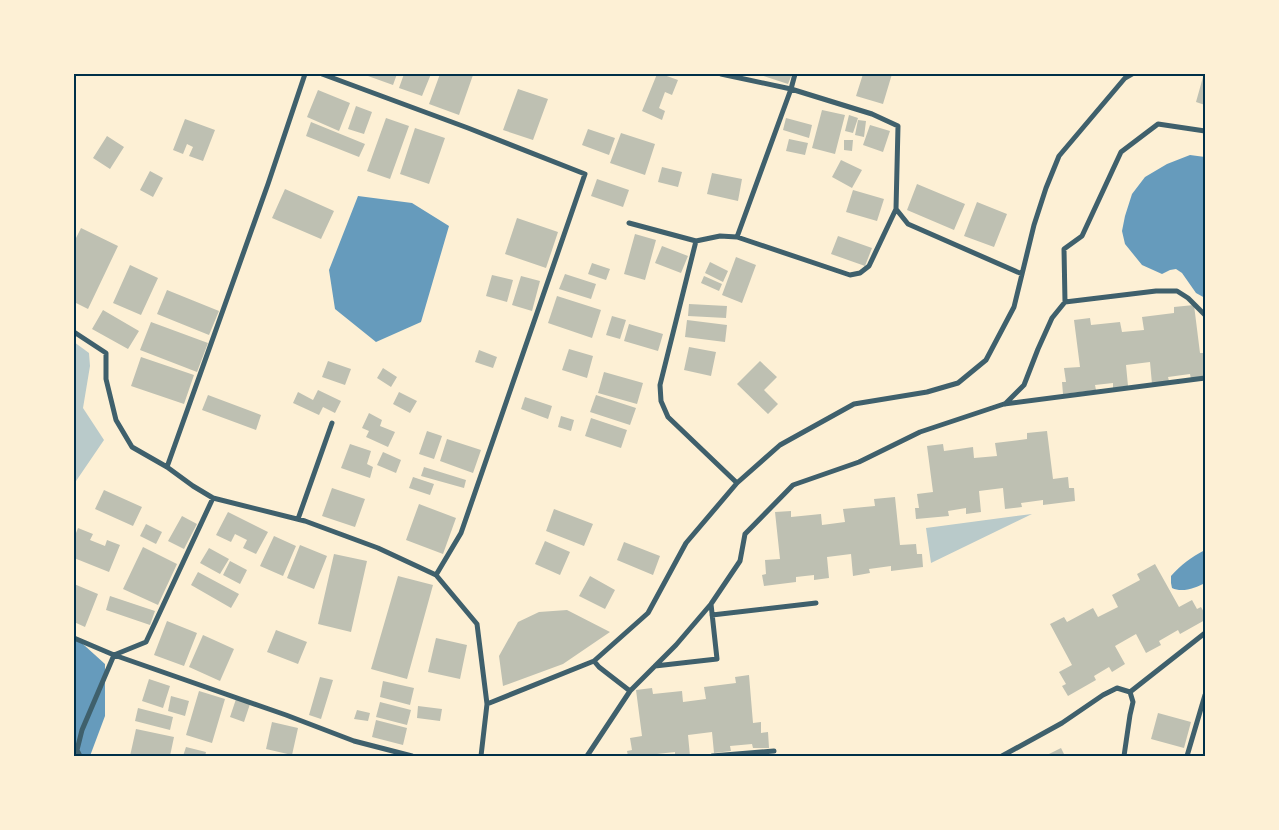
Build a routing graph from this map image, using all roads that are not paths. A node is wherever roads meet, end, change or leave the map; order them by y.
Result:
1 (305, 74) edge
2 (322, 74) edge
3 (721, 74) edge
4 (795, 74) edge
5 (1132, 74) edge
6 (791, 89) junction
7 (1205, 131) edge
8 (896, 209) junction
9 (629, 223) dead end
10 (737, 237) junction
11 (696, 241) junction
12 (1022, 274) junction
13 (1065, 302) junction
14 (1205, 314) edge
15 (74, 332) edge
16 (1205, 378) edge
17 (1004, 404) junction
18 (332, 423) dead end
19 (167, 467) junction
20 (737, 483) junction
21 (213, 498) junction
22 (298, 519) junction
23 (436, 575) junction
24 (816, 603) dead end
25 (711, 604) junction
26 (712, 615) junction
27 (1205, 633) edge
28 (74, 638) edge
29 (114, 655) junction
30 (594, 661) junction
31 (654, 666) junction
32 (630, 691) junction
33 (1130, 692) junction
34 (1205, 695) edge
35 (487, 704) junction
36 (774, 750) dead end
37 (80, 756) edge
38 (412, 756) edge
39 (481, 756) edge
40 (588, 756) edge
41 (712, 756) edge
42 (1002, 756) edge
43 (1124, 756) edge
44 (1187, 756) edge

1 - 19 street
2 - 23 street
3 - 6 street
4 - 6 street
5 - 12 street
6 - 8 street
6 - 10 street
7 - 13 street
8 - 10 street
8 - 12 street
9 - 11 street
10 - 11 street
11 - 20 street
12 - 20 street
13 - 14 street
13 - 17 street
15 - 19 street
16 - 17 street
17 - 25 street
18 - 22 street
19 - 21 street
20 - 30 street
21 - 22 street
21 - 29 street
22 - 23 street
23 - 35 street
24 - 26 street
25 - 26 street
25 - 31 street
26 - 31 street
27 - 33 street
28 - 29 street
29 - 37 street
29 - 38 street
30 - 32 street
30 - 35 street
31 - 32 street
32 - 40 street
33 - 42 street
33 - 43 street
34 - 44 street
35 - 39 street
36 - 41 street

